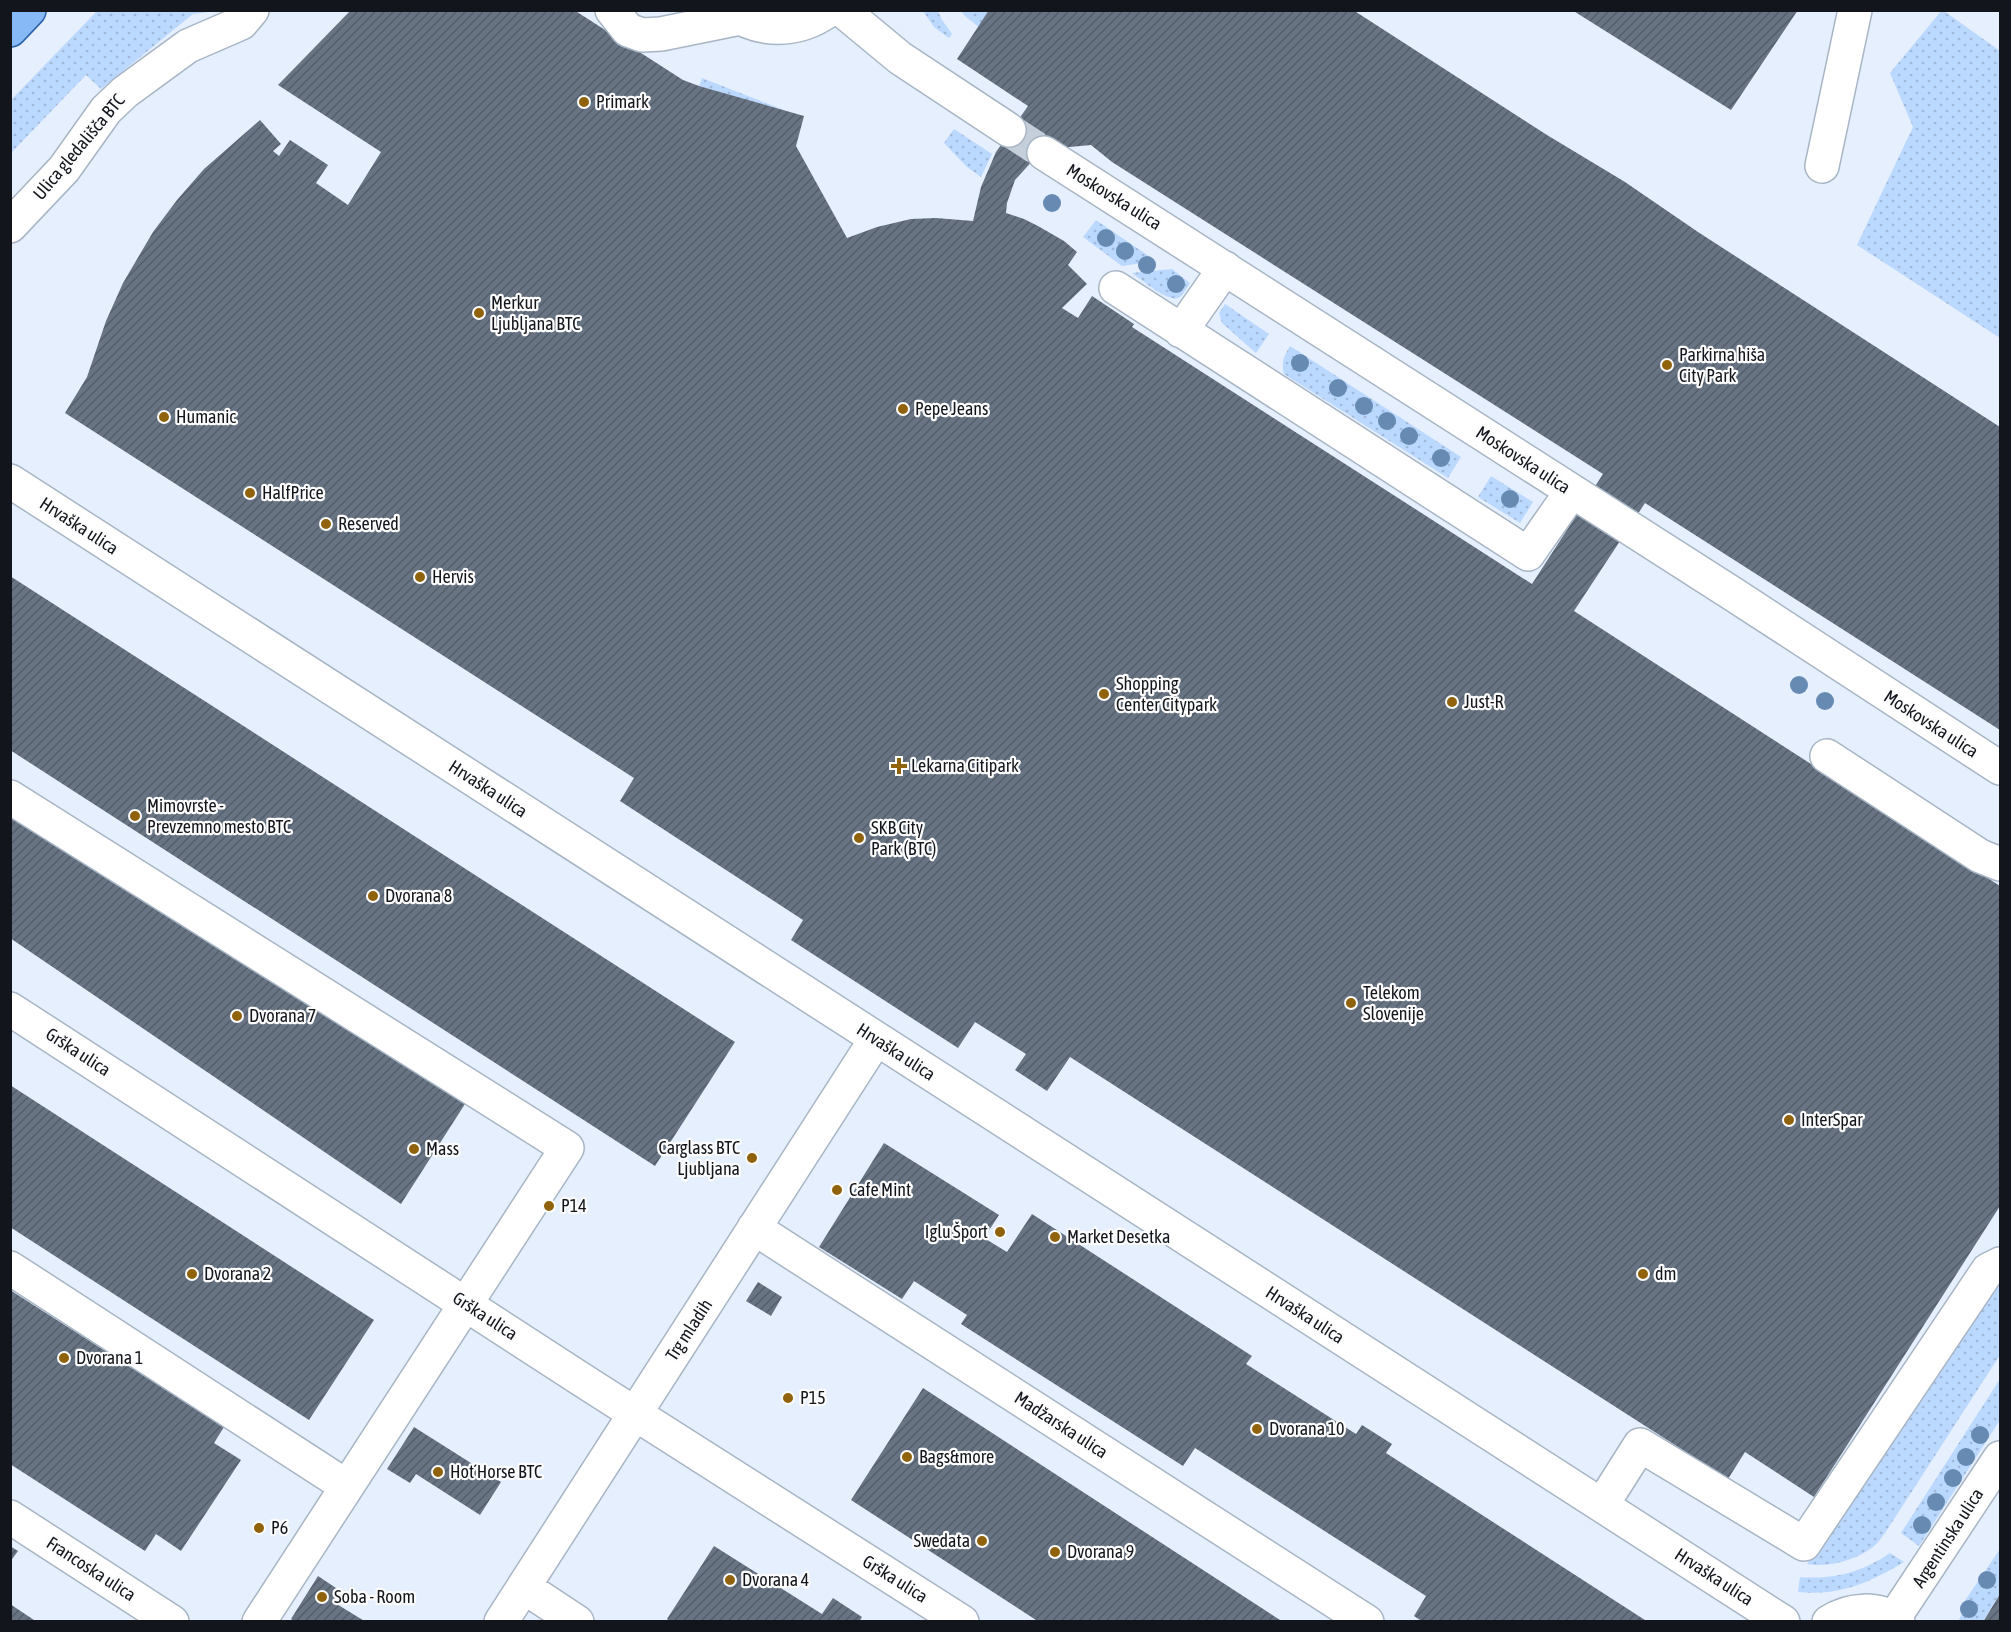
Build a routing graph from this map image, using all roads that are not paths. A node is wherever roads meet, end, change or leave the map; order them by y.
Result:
1 (29, 10) edge
2 (252, 10) edge
3 (612, 10) edge
4 (829, 10) edge
5 (842, 10) edge
6 (1855, 10) edge
7 (734, 14) edge
8 (10, 30) edge
9 (1009, 130) tunnel mouth
10 (1044, 153) tunnel mouth
11 (1822, 166) dead end
12 (10, 226) edge
13 (1225, 268) junction
14 (1116, 288) dead end
15 (1182, 330) junction
16 (10, 482) edge
17 (1572, 491) junction
18 (1827, 756) dead end
19 (2001, 768) edge
20 (10, 797) edge
21 (2001, 864) edge
22 (10, 1008) edge
23 (876, 1039) junction
24 (754, 1228) junction
25 (2001, 1264) edge
26 (10, 1268) edge
27 (466, 1304) junction
28 (635, 1413) junction
29 (2001, 1458) edge
30 (346, 1486) junction
31 (1602, 1504) junction
32 (10, 1517) edge
33 (524, 1587) junction
34 (1896, 1620) edge
35 (172, 1622) edge
36 (259, 1622) edge
37 (501, 1622) edge
38 (577, 1622) edge
39 (962, 1622) edge
40 (1367, 1622) edge
41 (1783, 1622) edge
42 (1829, 1622) edge

1 - 8 main road
2 - 12 street, Ulica gledališča BTC
3 - 7 street
4 - 7 street
5 - 9 street
6 - 11 street
10 - 13 street, Moskovska ulica
13 - 15 street
13 - 17 street, Moskovska ulica
14 - 15 street
15 - 17 street
16 - 23 street, Hrvaška ulica
17 - 19 street, Moskovska ulica
18 - 21 street
20 - 27 street
22 - 27 street, Grška ulica
23 - 24 street, Trg mladih
23 - 31 street, Hrvaška ulica
24 - 28 street, Trg mladih
24 - 40 street, Madžarska ulica
25 - 31 street
26 - 30 street
27 - 28 street, Grška ulica
27 - 30 street
28 - 33 street, Trg mladih
28 - 39 street, Grška ulica
29 - 34 street, Argentinska ulica
30 - 36 street
31 - 41 street, Hrvaška ulica
32 - 35 street, Francoska ulica
33 - 37 street, Trg mladih
33 - 38 street
34 - 42 street

